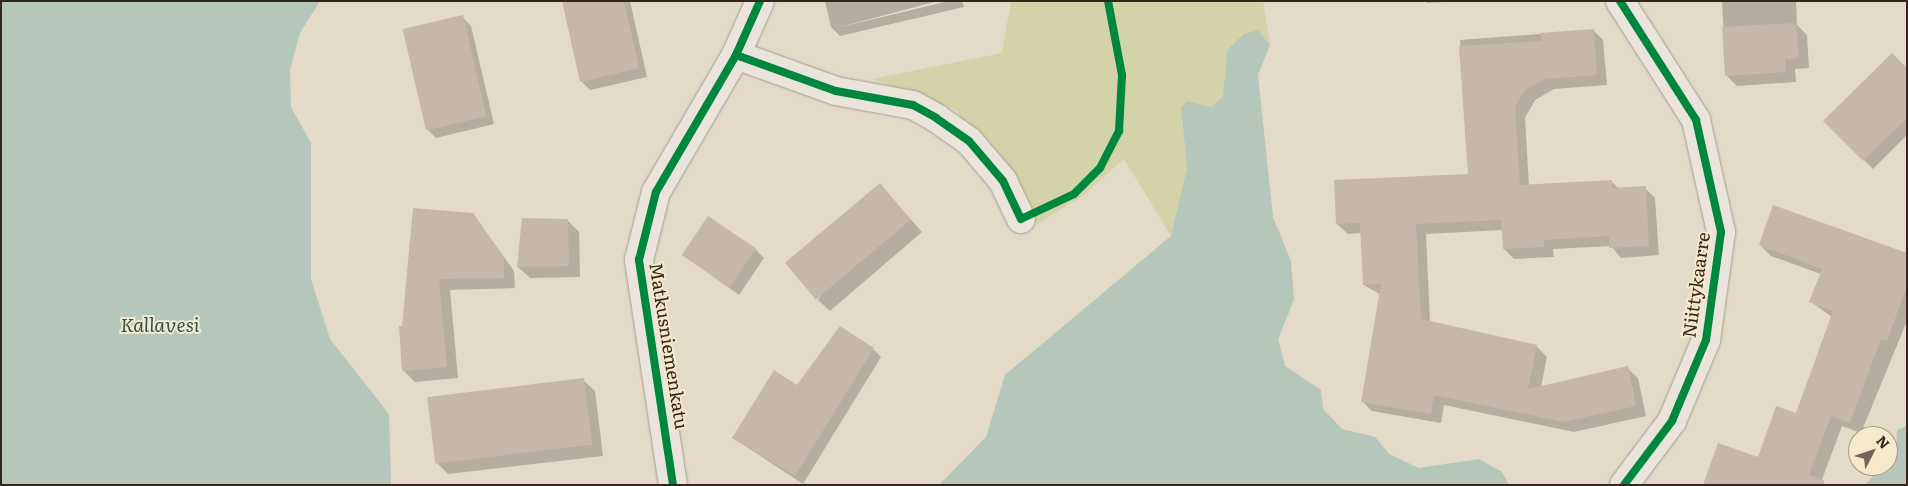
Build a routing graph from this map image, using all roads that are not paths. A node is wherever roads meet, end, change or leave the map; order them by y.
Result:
1 (760, 1) edge
2 (1620, 1) edge
3 (736, 55) junction
4 (1021, 219) dead end
5 (673, 485) edge
6 (1624, 485) edge

1 - 3 street, Matkusniemenkatu
2 - 6 street, Niittykaarre
3 - 4 street
3 - 5 street, Matkusniemenkatu

